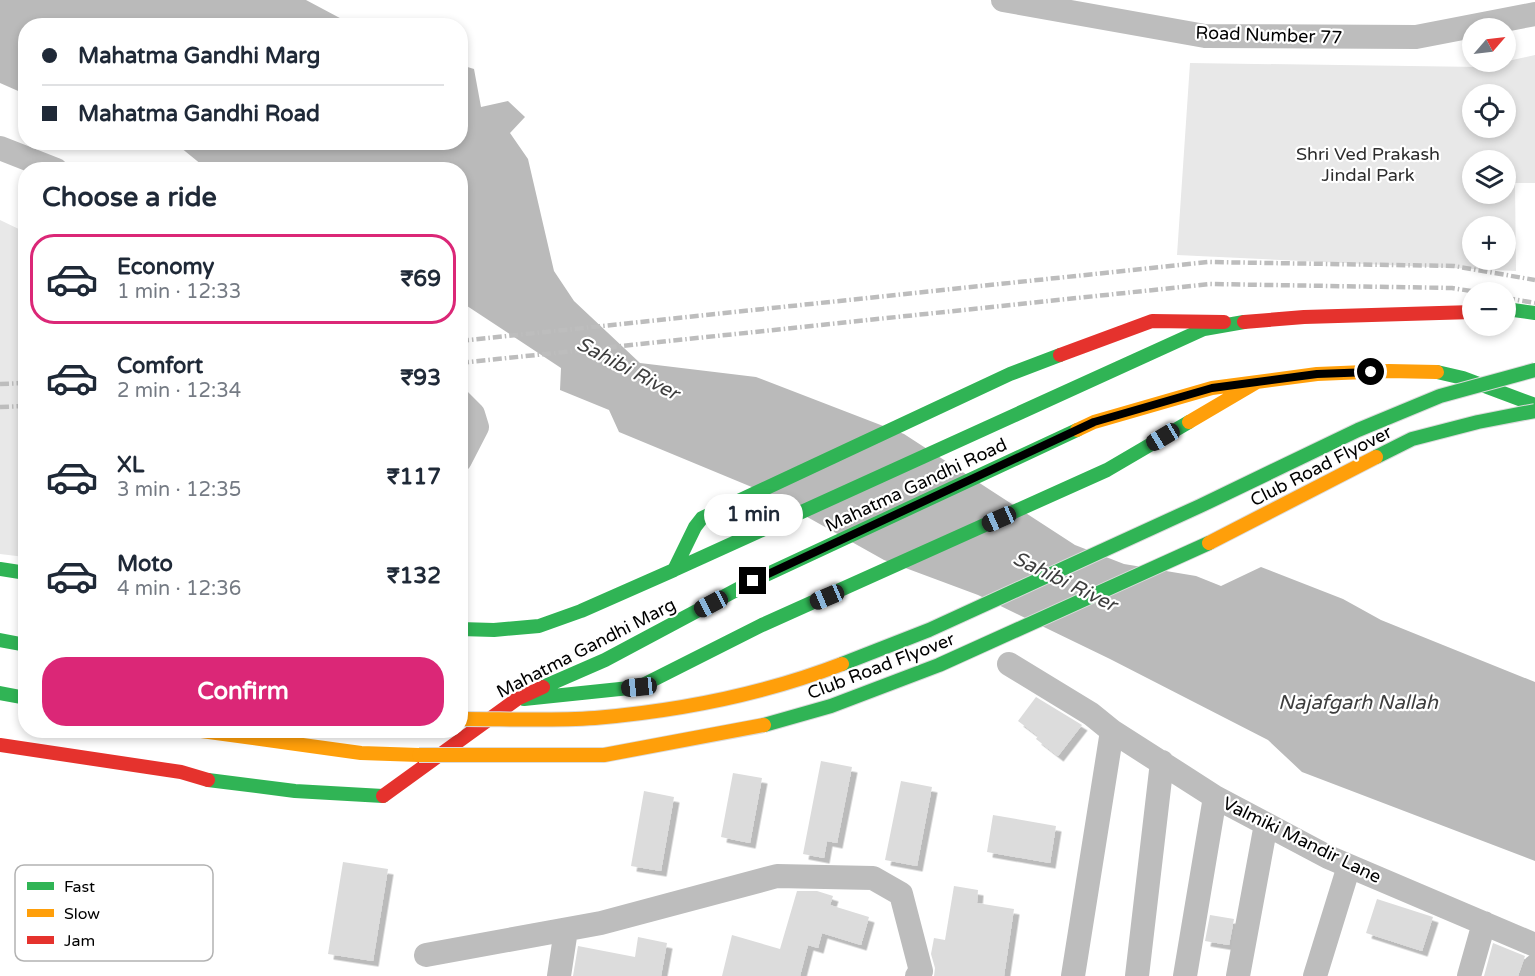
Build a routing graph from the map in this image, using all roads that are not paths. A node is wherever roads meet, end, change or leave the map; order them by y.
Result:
1 (1003, 0) edge
2 (1535, 14) edge
3 (0, 148) edge
4 (36, 162) edge
5 (1516, 310) edge
6 (1462, 313) edge
7 (1535, 313) edge
8 (1232, 322) junction
9 (1535, 370) edge
10 (1257, 382) junction
11 (1535, 405) edge
12 (468, 409) edge
13 (1535, 411) edge
14 (468, 444) edge
15 (737, 542) joint
16 (0, 569) edge
17 (674, 570) junction
18 (18, 572) edge
19 (753, 581) joint
20 (468, 629) edge
21 (0, 640) edge
22 (18, 643) edge
23 (1009, 664) dead end
24 (0, 693) edge
25 (18, 696) edge
26 (517, 699) junction
27 (468, 719) edge
28 (1112, 731) junction
29 (468, 734) edge
30 (252, 738) edge
31 (463, 738) edge
32 (0, 745) edge
33 (1162, 762) junction
34 (1215, 797) junction
35 (1266, 824) junction
36 (1349, 866) junction
37 (1484, 923) junction
38 (566, 930) junction
39 (1535, 945) edge
40 (426, 955) dead end
41 (1535, 966) edge
42 (559, 976) edge
43 (917, 976) edge
44 (1073, 976) edge
45 (1137, 976) edge
46 (1185, 976) edge
47 (1238, 976) edge
48 (1315, 976) edge
49 (1469, 976) edge
50 (1532, 976) edge

1 - 2 street, Road Number 77
3 - 4 street
5 - 7 main road
6 - 8 main road
8 - 15 main road, Mahatma Gandhi Road
8 - 17 main road
9 - 27 main road, Club Road Flyover, bridge
10 - 11 main road
10 - 19 main road, Mahatma Gandhi Road
10 - 26 main road
12 - 14 street
13 - 30 main road, Club Road Flyover, bridge
15 - 17 main road, Mahatma Gandhi Marg
16 - 18 main road
17 - 20 main road, Mahatma Gandhi Marg
19 - 26 main road, Mahatma Gandhi Marg
21 - 22 main road
23 - 28 street, Valmiki Mandir Lane
24 - 25 main road
26 - 29 main road, Mahatma Gandhi Marg
28 - 33 street, Valmiki Mandir Lane
28 - 44 street
31 - 32 main road, Mahatma Gandhi Marg
33 - 34 street, Valmiki Mandir Lane
33 - 45 street
34 - 35 street, Valmiki Mandir Lane
34 - 46 street
35 - 36 street, Valmiki Mandir Lane
35 - 47 street
36 - 37 street, Valmiki Mandir Lane
36 - 48 street
37 - 39 street, Valmiki Mandir Lane
37 - 49 street
38 - 40 street
38 - 42 street
38 - 43 street
41 - 50 street

